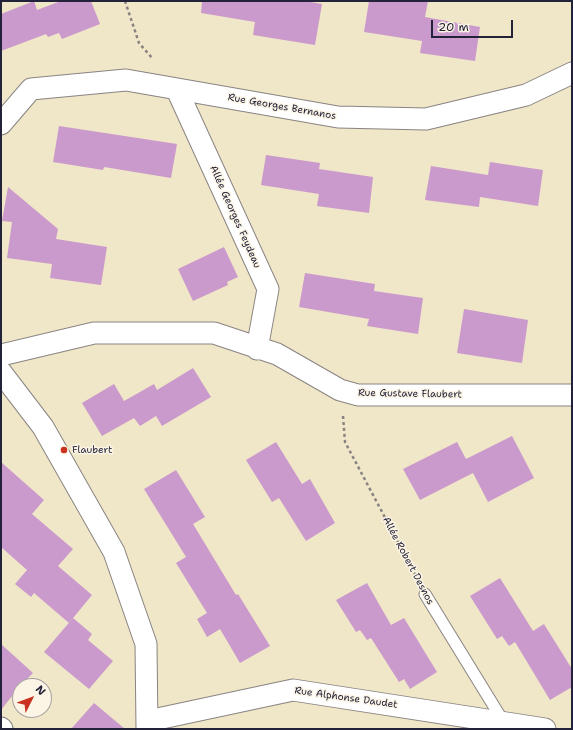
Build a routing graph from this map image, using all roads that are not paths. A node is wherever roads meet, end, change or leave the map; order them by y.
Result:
1 (572, 73) edge
2 (177, 90) junction
3 (1, 124) edge
4 (256, 348) junction
5 (1, 355) edge
6 (1, 372) edge
7 (572, 395) edge
8 (425, 594) road end
9 (503, 721) junction
10 (148, 725) edge
11 (544, 729) edge

1 - 2 street, Rue Georges Bernanos
2 - 3 street, Rue Georges Bernanos
2 - 4 street, Allée Georges Feydeau
4 - 5 street, Rue Gustave Flaubert
4 - 7 street, Rue Gustave Flaubert
6 - 10 street
8 - 9 lane, Allée Robert Desnos
9 - 10 street, Rue Alphonse Daudet
9 - 11 street, Rue Alphonse Daudet

